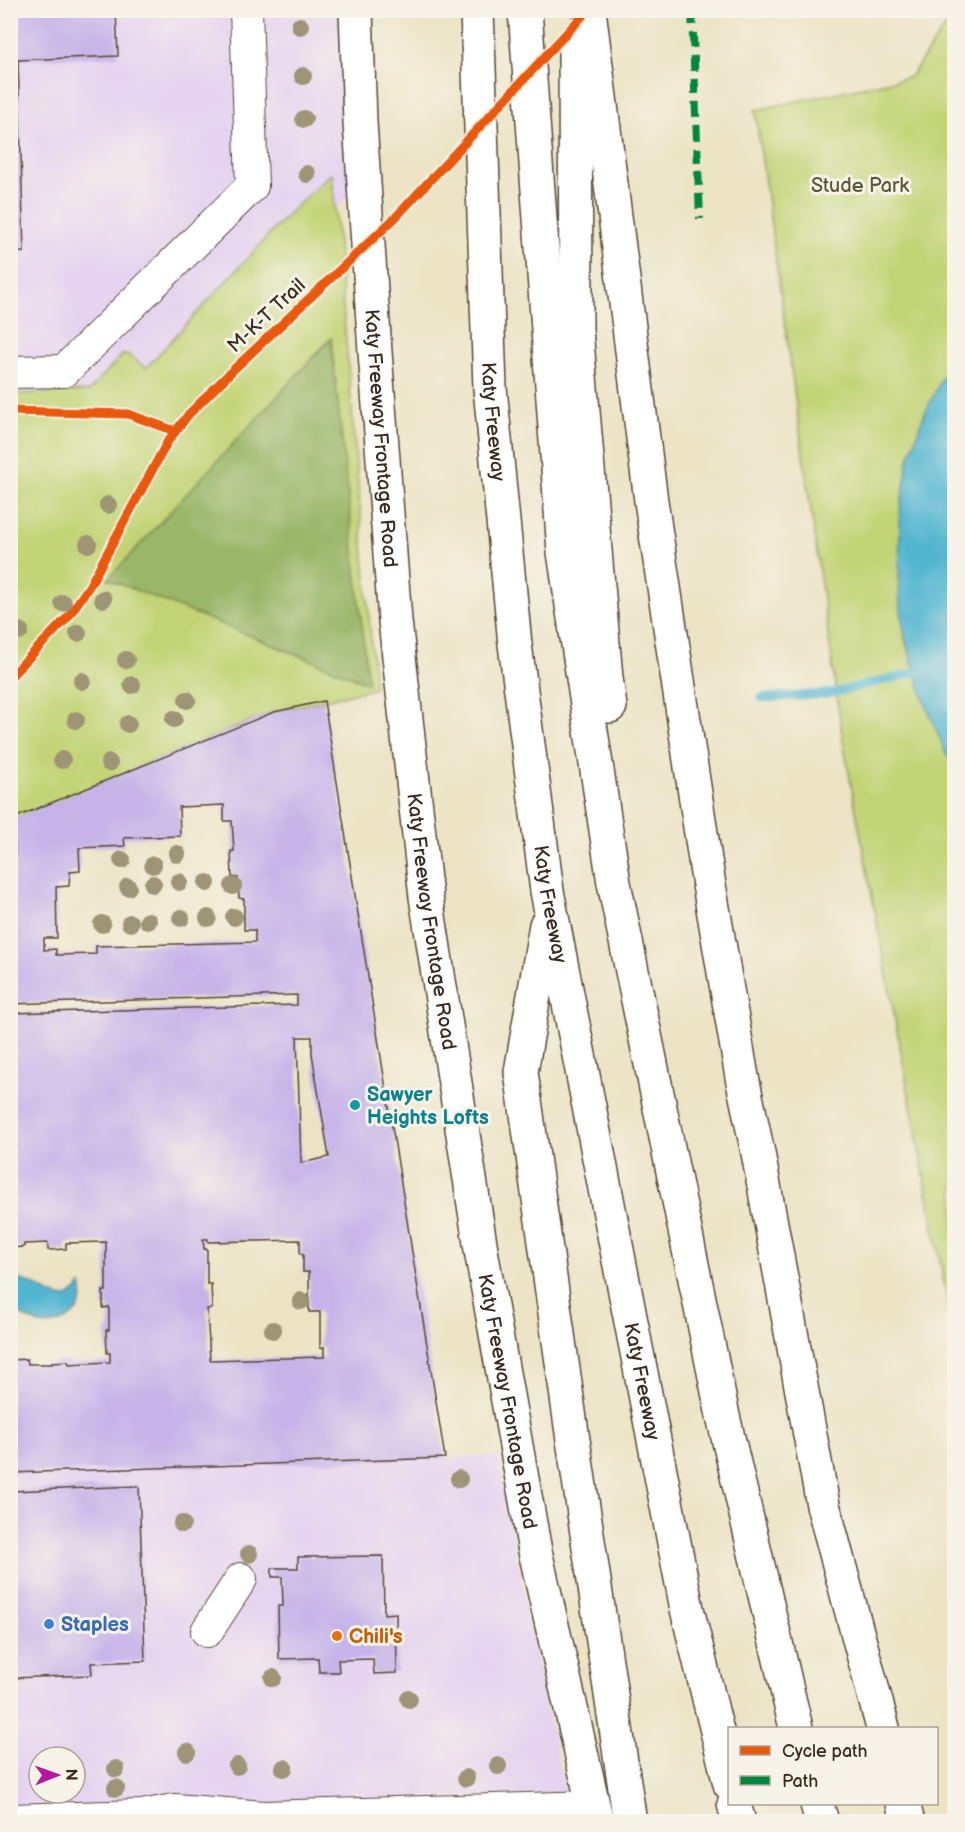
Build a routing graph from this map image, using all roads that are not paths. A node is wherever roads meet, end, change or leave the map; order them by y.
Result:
1 (246, 10) edge
2 (356, 10) edge
3 (477, 10) edge
4 (525, 10) edge
5 (575, 10) edge
6 (589, 10) edge
7 (10, 372) edge
8 (626, 882) junction
9 (548, 898) junction
10 (242, 1591) dead end
11 (207, 1631) dead end
12 (796, 1727) edge
13 (883, 1727) edge
14 (728, 1780) edge
15 (735, 1805) edge
16 (818, 1805) edge
17 (904, 1805) edge
18 (595, 1814) edge
19 (10, 1820) edge
20 (630, 1821) edge
21 (739, 1821) edge
22 (822, 1821) edge
23 (908, 1821) edge

1 - 7 lane
2 - 18 main road, Katy Freeway Frontage Road
3 - 9 main road, Katy Freeway
4 - 8 main road
5 - 8 main road
6 - 13 main road
8 - 12 main road
9 - 14 main road, Katy Freeway
9 - 20 main road
10 - 11 lane
15 - 21 main road
16 - 22 main road
17 - 23 main road
18 - 19 lane

